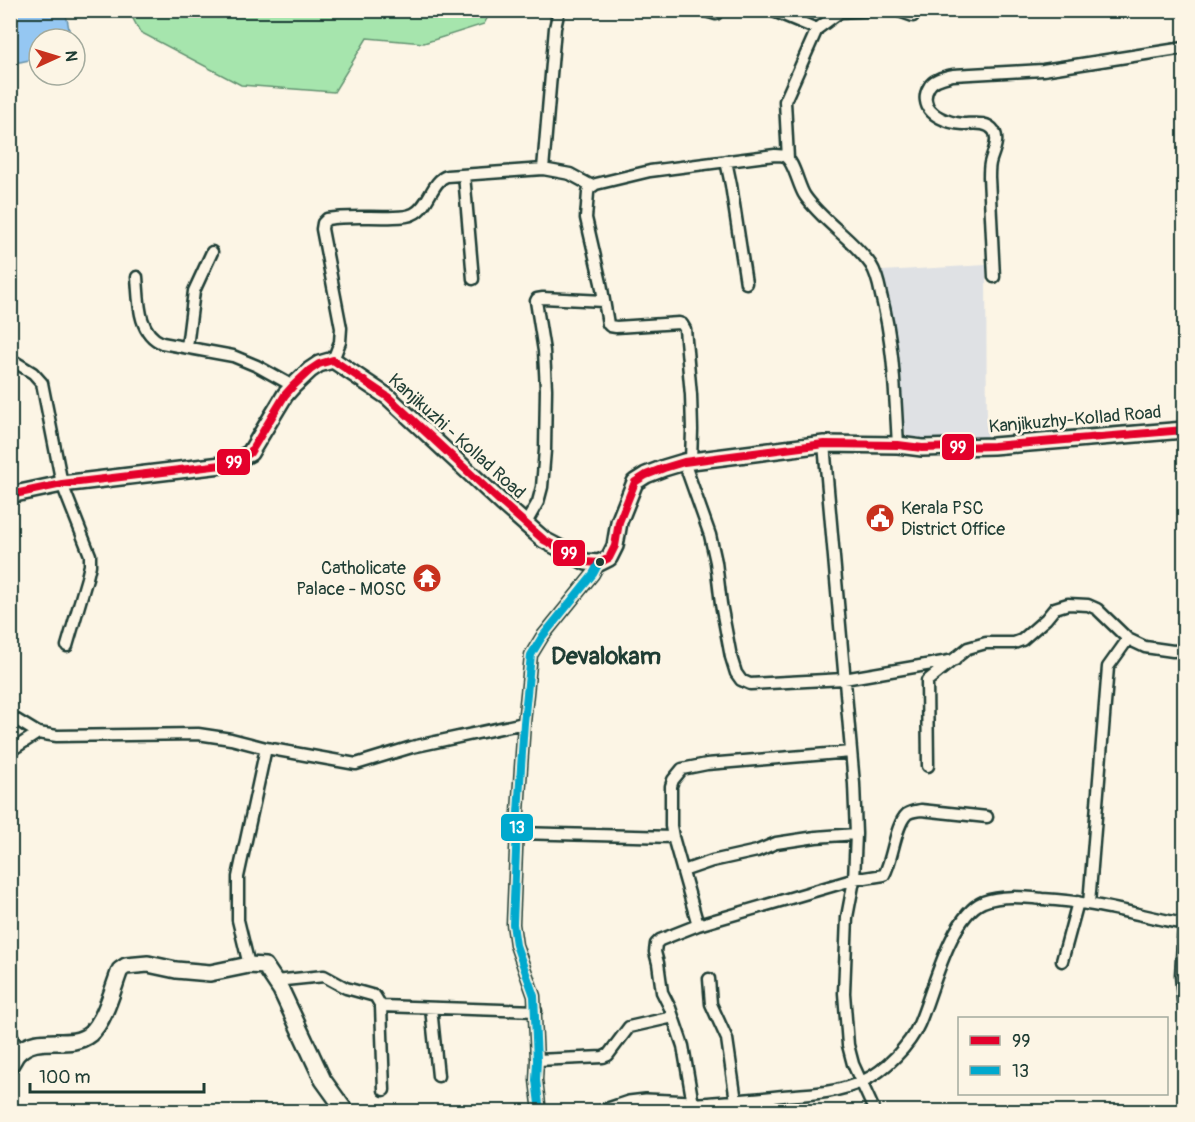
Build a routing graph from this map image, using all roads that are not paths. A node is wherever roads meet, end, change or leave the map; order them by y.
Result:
1 (559, 10) edge
2 (702, 10) edge
3 (717, 10) edge
4 (771, 10) edge
5 (873, 10) edge
6 (896, 10) edge
7 (913, 16) dead end
8 (817, 29) junction
9 (1185, 48) edge
10 (788, 159) junction
11 (726, 161) junction
12 (543, 169) junction
13 (464, 175) junction
14 (592, 186) junction
15 (212, 252) dead end
16 (994, 276) dead end
17 (137, 277) dead end
18 (473, 279) dead end
19 (746, 283) dead end
20 (604, 301) junction
21 (187, 346) junction
22 (10, 359) edge
23 (333, 360) junction
24 (293, 386) junction
25 (1185, 430) edge
26 (824, 444) junction
27 (897, 445) junction
28 (687, 462) junction
29 (62, 484) junction
30 (11, 497) edge
31 (526, 523) junction
32 (599, 563) junction
33 (1128, 639) junction
34 (67, 646) dead end
35 (1185, 650) edge
36 (955, 660) junction
37 (844, 679) junction
38 (10, 716) edge
39 (524, 723) junction
40 (38, 734) junction
41 (266, 748) junction
42 (10, 751) edge
43 (850, 752) junction
44 (928, 766) dead end
45 (987, 817) dead end
46 (517, 833) junction
47 (856, 834) junction
48 (672, 837) junction
49 (682, 871) junction
50 (854, 880) junction
51 (1084, 903) junction
52 (1184, 924) edge
53 (698, 925) junction
54 (1062, 961) dead end
55 (249, 965) junction
56 (709, 979) dead end
57 (275, 981) junction
58 (1185, 1002) edge
59 (381, 1006) junction
60 (431, 1008) junction
61 (536, 1011) junction
62 (673, 1017) junction
63 (10, 1030) edge
64 (15, 1058) edge
65 (537, 1060) junction
66 (438, 1076) dead end
67 (861, 1082) junction
68 (384, 1090) dead end
69 (736, 1101) junction
70 (694, 1108) edge
71 (346, 1112) edge
72 (540, 1112) edge
73 (605, 1112) edge
74 (875, 1112) edge

1 - 12 street
2 - 3 street
4 - 8 street
5 - 8 street
6 - 7 street
8 - 10 street
9 - 16 street
10 - 11 street
10 - 27 street
11 - 14 street
11 - 19 street
12 - 13 street
12 - 14 street
13 - 18 street
13 - 23 street
14 - 20 street
15 - 21 street
17 - 21 street
20 - 28 street
20 - 31 street
21 - 24 street
22 - 29 street
23 - 24 main road
23 - 31 main road, Kanjikuzhi - Kollad Road
24 - 29 main road
25 - 27 main road, Kanjikuzhy-Kollad Road
26 - 27 main road, Kanjikuzhy-Kollad Road
26 - 28 main road, Kanjikuzhy-Kollad Road
26 - 37 street
28 - 32 main road, Kanjikuzhy-Kollad Road
28 - 37 street
29 - 30 main road
29 - 34 street
31 - 32 main road, Kanjikuzhi - Kollad Road
32 - 39 street
33 - 35 street
33 - 36 street
33 - 51 street
36 - 37 street
36 - 44 street
37 - 43 street
38 - 40 street
39 - 41 street
39 - 46 street
40 - 41 street
40 - 42 street
41 - 55 street
43 - 47 street
43 - 48 street
45 - 50 street
46 - 48 street
46 - 61 street
47 - 49 street
47 - 50 street
48 - 49 street
49 - 53 street
50 - 53 street
50 - 67 street
51 - 52 street
51 - 54 street
51 - 67 street
52 - 58 street
53 - 62 street
55 - 57 main road
55 - 64 main road
56 - 69 street
57 - 59 street
57 - 71 main road
59 - 60 street
59 - 68 street
60 - 61 street
60 - 66 street
61 - 65 street
62 - 65 street
62 - 70 street
63 - 64 street
65 - 72 street
67 - 69 street
67 - 74 street
69 - 70 street
70 - 73 main road

